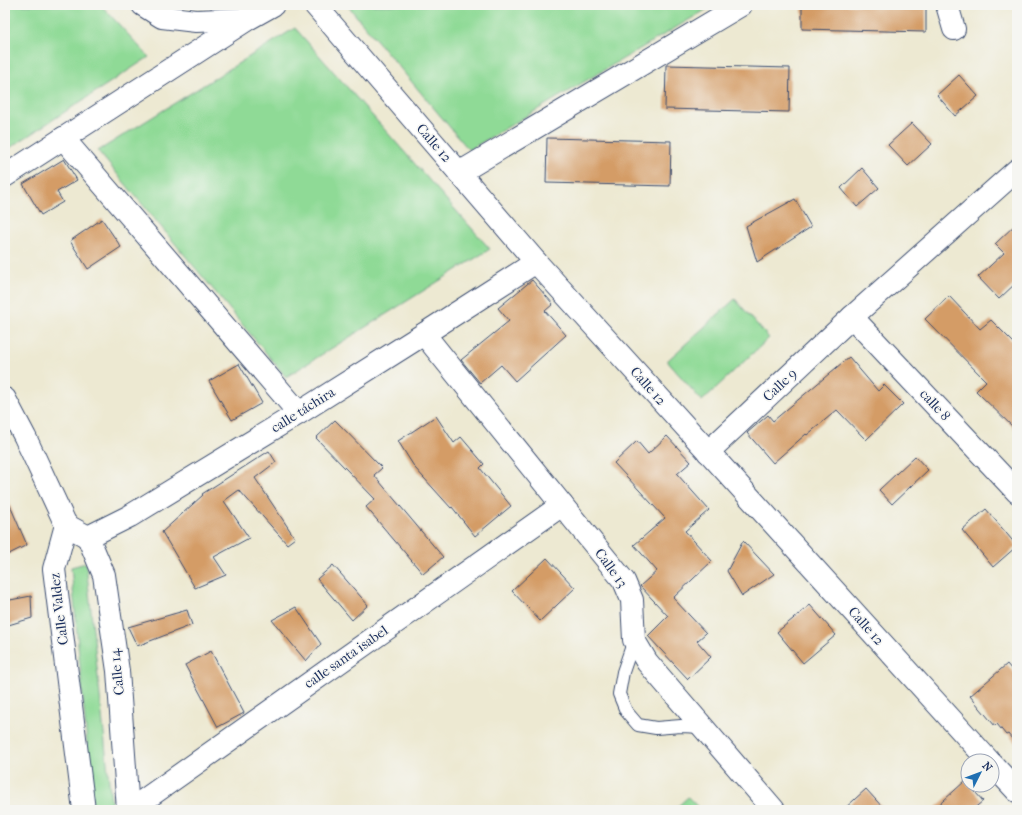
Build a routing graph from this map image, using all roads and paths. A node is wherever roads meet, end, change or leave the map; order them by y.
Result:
1 (143, 5) edge
2 (273, 5) edge
3 (315, 5) edge
4 (741, 5) edge
5 (947, 5) edge
6 (248, 19) junction
7 (954, 29) dead end
8 (63, 138) junction
9 (1017, 170) edge
10 (459, 172) junction
11 (5, 176) edge
12 (536, 262) junction
13 (852, 317) junction
14 (424, 334) junction
15 (5, 399) edge
16 (299, 413) junction
17 (708, 452) junction
18 (1017, 492) edge
19 (562, 505) junction
20 (66, 525) junction
21 (88, 537) junction
22 (634, 640) junction
23 (702, 727) junction
24 (982, 753) edge
25 (1000, 773) edge
26 (1017, 791) edge
27 (84, 810) edge
28 (129, 810) edge
29 (774, 810) edge

1 - 6 street
2 - 6 street
3 - 10 street, Calle 12
4 - 10 street
5 - 7 street
6 - 8 street
8 - 11 street
8 - 16 street
9 - 13 street, Calle 9
10 - 12 street, Calle 12
12 - 14 street, calle táchira
12 - 17 street, Calle 12
13 - 17 street, Calle 9
13 - 18 street, calle 8
14 - 16 street, calle táchira
14 - 19 street, Calle 13
15 - 20 street
16 - 21 street, calle táchira
17 - 24 street, Calle 12
19 - 22 street, Calle 13
19 - 28 street, calle santa isabel
20 - 21 street
20 - 27 street, Calle Valdez
21 - 28 street, Calle 14
22 - 23 street, Calle 13
22 - 23 lane
23 - 29 street, Calle 13
25 - 26 street

